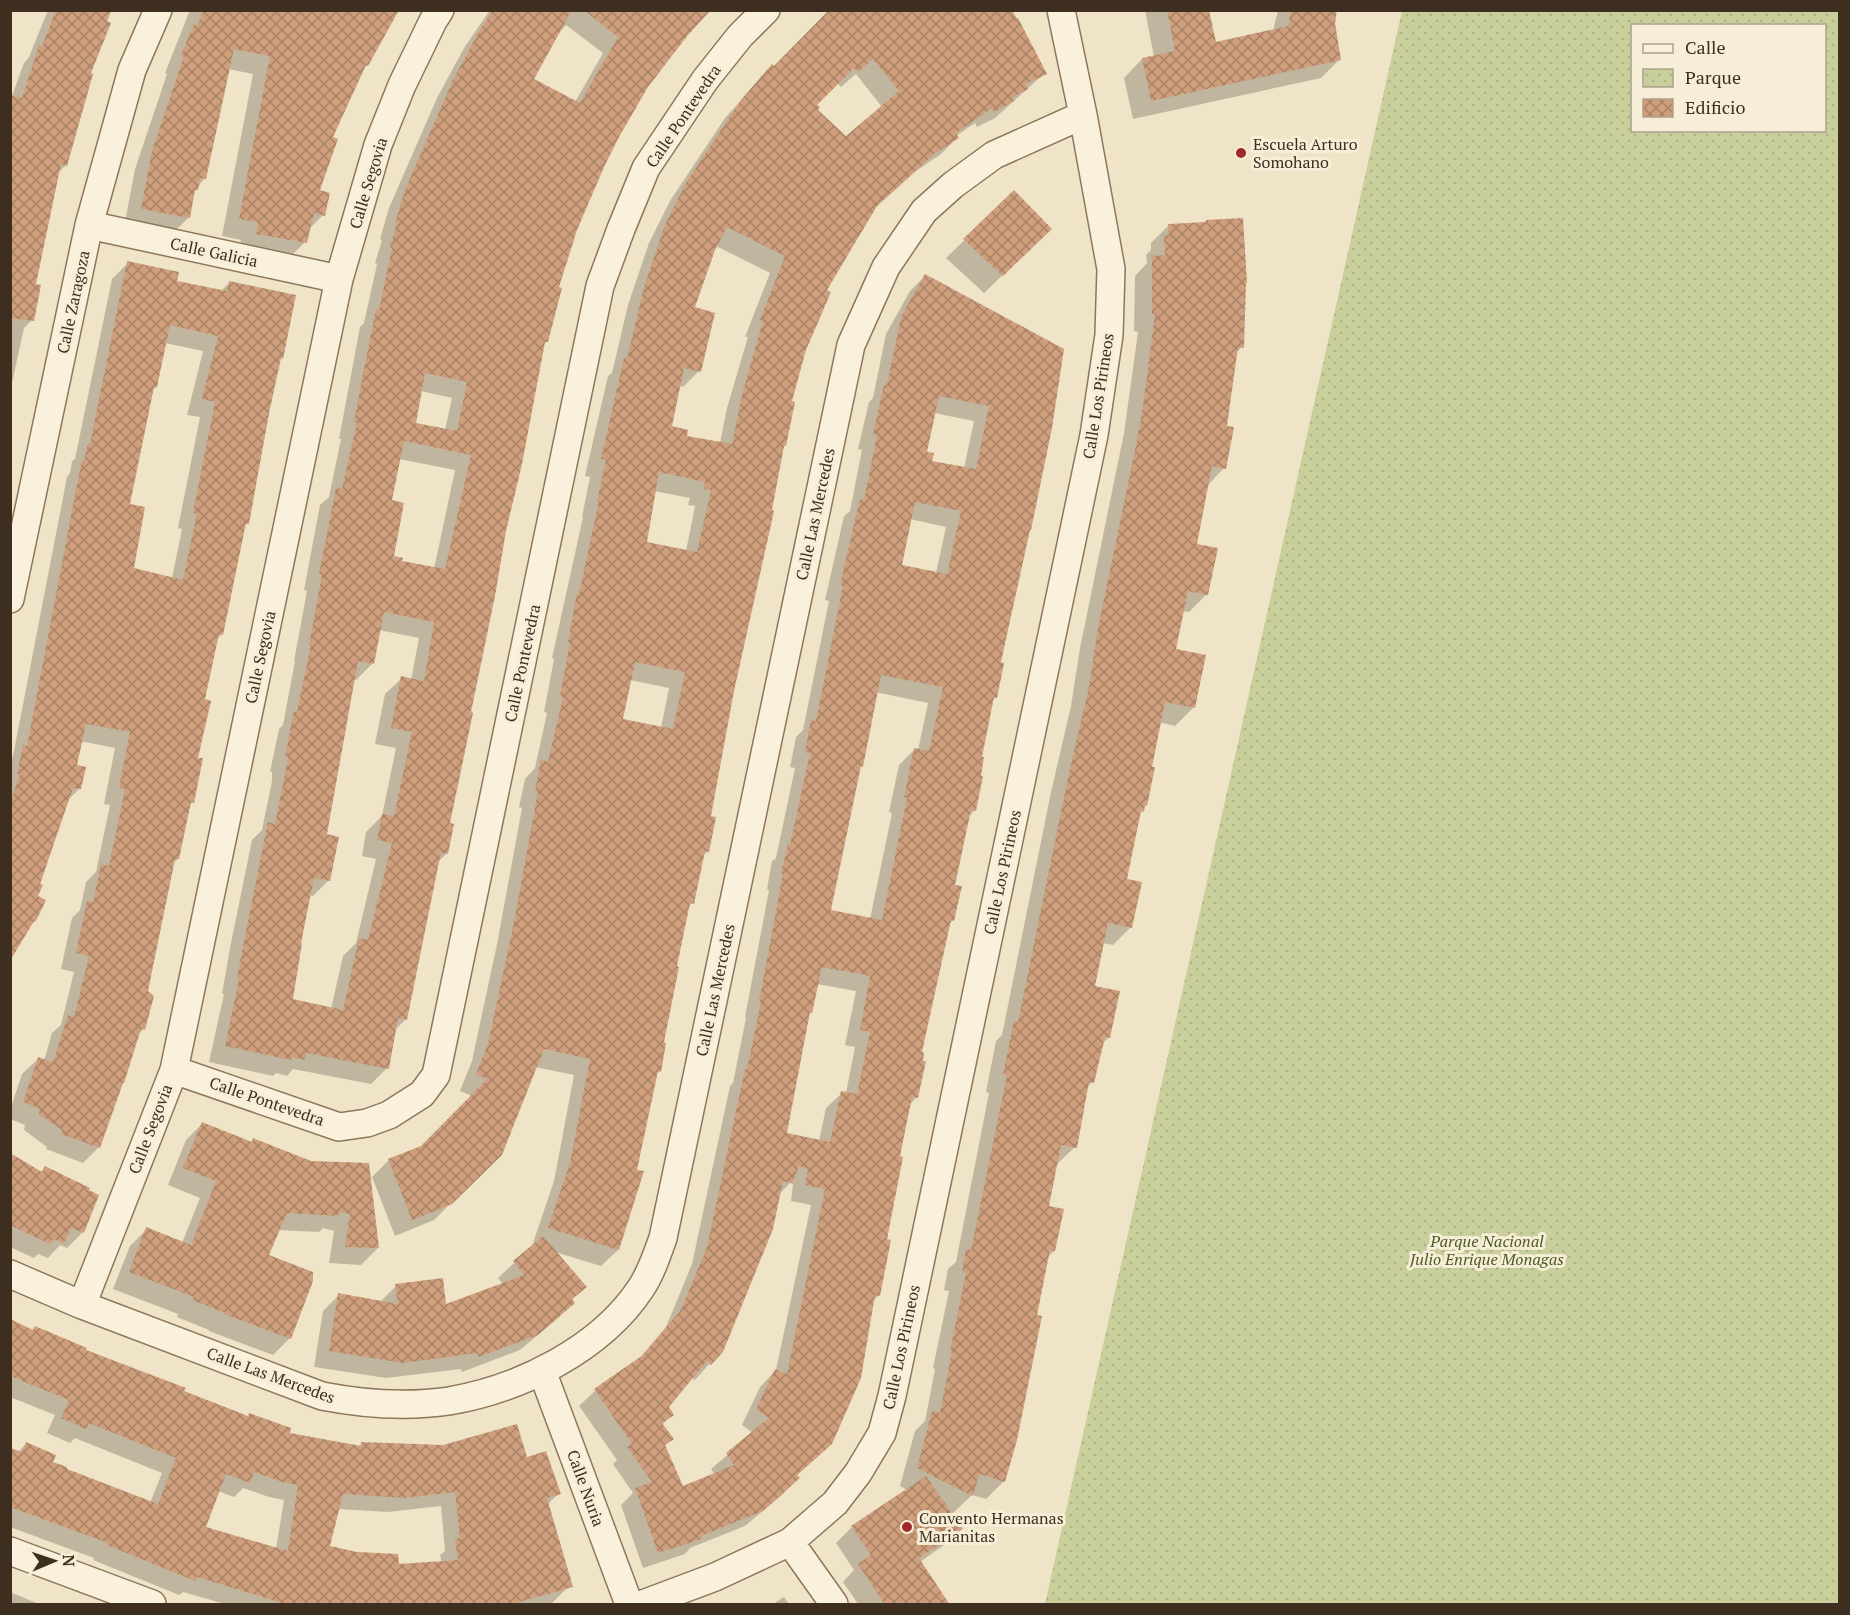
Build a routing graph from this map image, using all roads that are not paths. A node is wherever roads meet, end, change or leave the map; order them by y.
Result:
1 (158, 10) edge
2 (441, 10) edge
3 (766, 10) edge
4 (1061, 10) edge
5 (1083, 115) junction
6 (89, 225) junction
7 (339, 279) junction
8 (10, 599) edge
9 (174, 1070) junction
10 (10, 1274) edge
11 (82, 1305) junction
12 (542, 1371) junction
13 (790, 1542) junction
14 (10, 1551) edge
15 (153, 1605) edge
16 (629, 1605) edge
17 (644, 1605) edge
18 (834, 1605) edge

1 - 6 street, Calle Zaragoza
2 - 7 street, Calle Segovia
3 - 9 street, Calle Pontevedra
4 - 5 street, Calle Los Pirineos
5 - 12 street, Calle Las Mercedes
5 - 13 street, Calle Los Pirineos
6 - 7 street, Calle Galicia
6 - 8 street, Calle Zaragoza
7 - 9 street, Calle Segovia
9 - 11 street, Calle Segovia
10 - 11 street, Calle Las Mercedes
11 - 12 street, Calle Las Mercedes
12 - 16 street, Calle Nuria
13 - 17 street, Calle Los Pirineos
13 - 18 street
14 - 15 street

